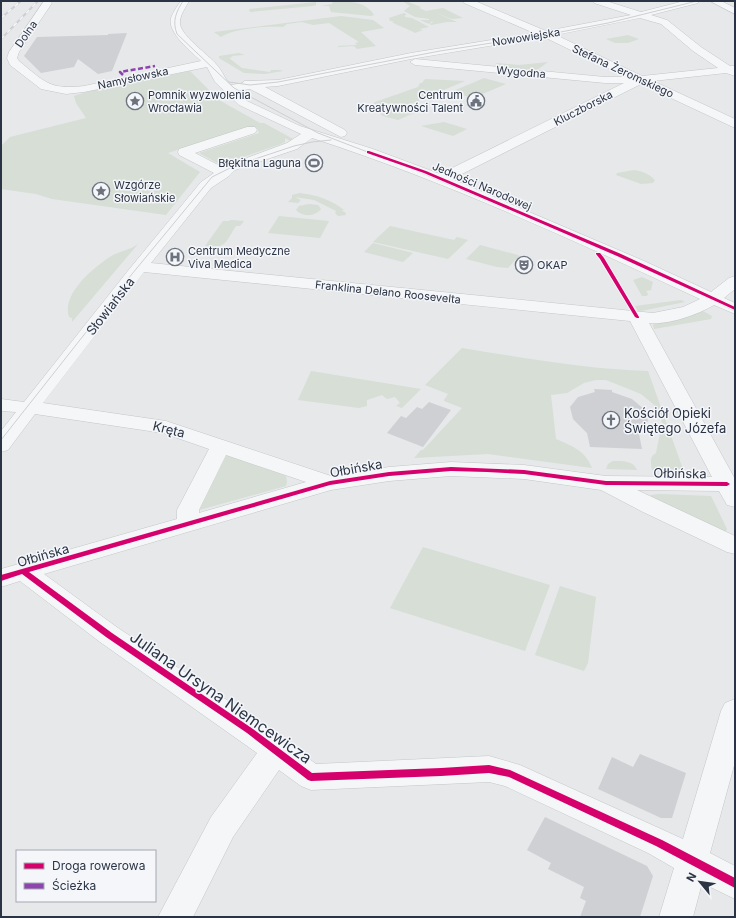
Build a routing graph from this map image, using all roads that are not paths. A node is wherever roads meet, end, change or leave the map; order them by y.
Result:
1 (185, 1) edge
2 (467, 1) edge
3 (597, 1) edge
4 (695, 1) edge
5 (714, 1) edge
6 (47, 3) dead end
7 (735, 10) edge
8 (642, 14) junction
9 (545, 34) junction
10 (402, 57) junction
11 (211, 65) junction
12 (155, 66) dead end
13 (733, 71) edge
14 (123, 75) dead end
15 (642, 79) junction
16 (251, 84) junction
17 (228, 89) junction
18 (58, 90) joint
19 (735, 124) edge
20 (251, 130) dead end
21 (311, 133) junction
22 (331, 134) junction
23 (224, 173) junction
24 (440, 179) junction
25 (140, 267) junction
26 (735, 281) edge
27 (714, 298) junction
28 (735, 309) edge
29 (637, 317) junction
30 (1, 405) edge
31 (30, 408) junction
32 (1, 444) edge
33 (221, 445) junction
34 (330, 483) junction
35 (606, 483) junction
36 (731, 492) edge
37 (188, 524) junction
38 (735, 546) edge
39 (13, 575) edge
40 (735, 711) edge
41 (276, 750) junction
42 (691, 860) junction
43 (735, 883) edge
44 (175, 917) edge
45 (676, 917) edge

1 - 11 street, Jedności Narodowej
2 - 9 street, Stefana Żeromskiego
3 - 8 street
4 - 8 street, Nowowiejska
5 - 7 street
6 - 18 street, Dolna
8 - 9 street, Nowowiejska
8 - 13 street
9 - 10 street, Nowowiejska
9 - 15 street, Stefana Żeromskiego
10 - 15 street, Wygodna
10 - 16 street, Nowowiejska
11 - 16 street, Jedności Narodowej
11 - 17 street, Jedności Narodowej
11 - 18 street, Namysłowska
12 - 14 street
13 - 15 street, Kluczborska
15 - 19 street, Stefana Żeromskiego
15 - 24 street, Kluczborska
16 - 17 street, Nowowiejska
16 - 22 street, Jedności Narodowej
17 - 21 street, Jedności Narodowej
20 - 23 street
21 - 22 street, Jedności Narodowej
21 - 23 street, Słowiańska
22 - 23 street, Słowiańska
22 - 24 street, Jedności Narodowej
23 - 25 street, Słowiańska
24 - 27 street, Jedności Narodowej
25 - 29 street, Franklina Delano Roosevelta
25 - 31 street, Słowiańska
26 - 27 street, Franklina Delano Roosevelta
27 - 28 street, Jedności Narodowej
27 - 29 street, Franklina Delano Roosevelta
29 - 36 street
30 - 31 street, Kręta
31 - 32 street, Słowiańska
31 - 33 street, Kręta
33 - 34 street, Kręta
33 - 37 street
34 - 35 street, Ołbińska
34 - 37 street, Ołbińska
35 - 36 street, Ołbińska
35 - 38 street, Ołbińska
37 - 39 street, Ołbińska
39 - 41 street, Juliana Ursyna Niemcewicza
40 - 42 street
41 - 42 street, Juliana Ursyna Niemcewicza
41 - 44 street
42 - 43 street, Juliana Ursyna Niemcewicza
42 - 45 street

